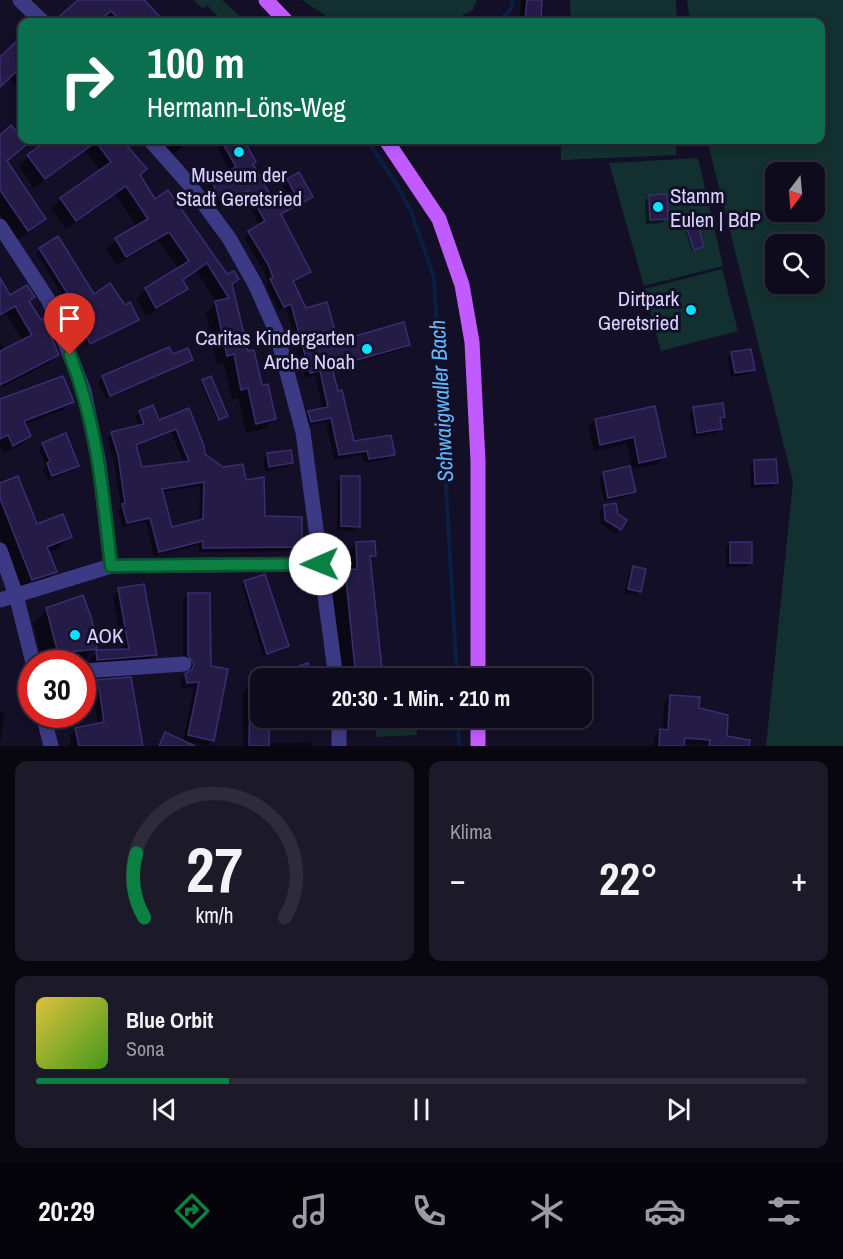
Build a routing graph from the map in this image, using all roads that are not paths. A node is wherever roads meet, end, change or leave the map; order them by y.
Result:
1 (20, 0) edge
2 (257, 0) edge
3 (270, 4) edge
4 (39, 18) edge
5 (283, 18) edge
6 (154, 144) edge
7 (389, 144) edge
8 (0, 226) edge
9 (0, 550) edge
10 (320, 564) junction
11 (111, 566) junction
12 (16, 595) junction
13 (0, 600) edge
14 (30, 650) edge
15 (184, 664) dead end
16 (335, 668) edge
17 (478, 668) edge
18 (96, 670) edge
19 (46, 728) edge
20 (339, 728) edge
21 (478, 728) edge
22 (51, 746) edge
23 (339, 746) edge
24 (478, 746) edge

1 - 4 street
2 - 3 main road
3 - 5 main road
6 - 10 street
7 - 17 main road
8 - 11 street
9 - 12 street
10 - 11 street
10 - 16 street
11 - 12 street
12 - 13 street
12 - 14 street
15 - 18 street
19 - 22 street
20 - 23 street
21 - 24 main road

